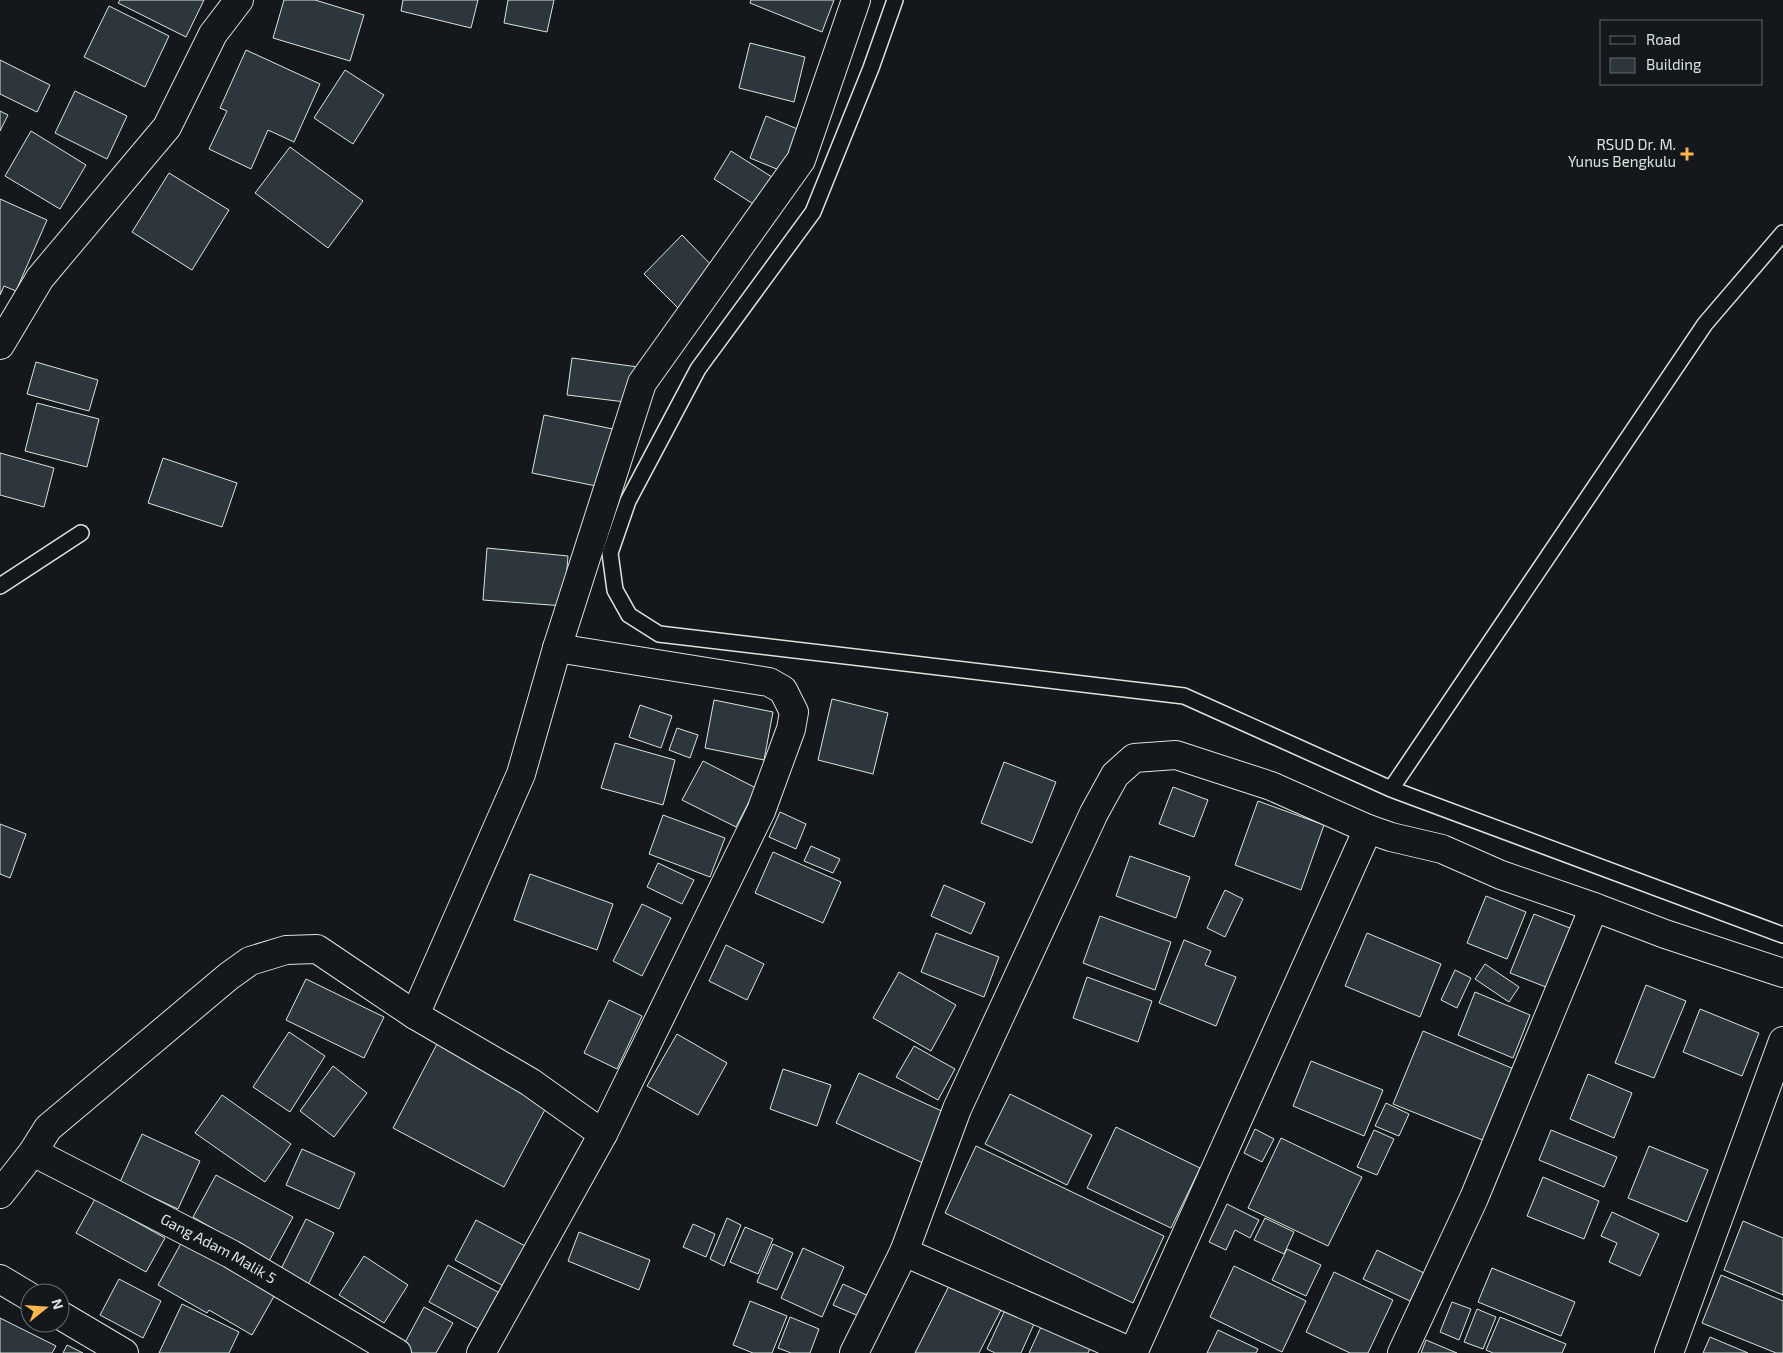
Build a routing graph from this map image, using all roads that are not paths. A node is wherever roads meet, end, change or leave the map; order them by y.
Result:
1 (239, 0) edge
2 (856, 0) edge
3 (895, 0) edge
4 (1783, 233) edge
5 (0, 345) edge
6 (81, 533) dead end
7 (0, 586) edge
8 (558, 648) junction
9 (1390, 789) junction
10 (1368, 829) junction
11 (1594, 907) junction
12 (1783, 935) edge
13 (1783, 973) edge
14 (415, 1015) junction
15 (1783, 1041) edge
16 (603, 1134) junction
17 (33, 1152) junction
18 (0, 1194) edge
19 (904, 1252) junction
20 (0, 1279) edge
21 (20, 1291) edge
22 (70, 1321) edge
23 (124, 1353) edge
24 (397, 1353) edge
25 (481, 1353) edge
26 (854, 1353) edge
27 (1133, 1353) edge
28 (1402, 1353) edge
29 (1669, 1353) edge

1 - 5 street
2 - 8 street
3 - 9 lane
4 - 9 lane
6 - 7 lane
8 - 14 street
8 - 16 street
9 - 12 lane
10 - 11 street
10 - 19 street
10 - 27 street
11 - 13 street
11 - 28 street
14 - 16 street
14 - 17 street
15 - 29 street
16 - 25 street
17 - 18 street
17 - 24 street, Gang Adam Malik 5
19 - 26 street
19 - 27 street
20 - 21 street
22 - 23 street

